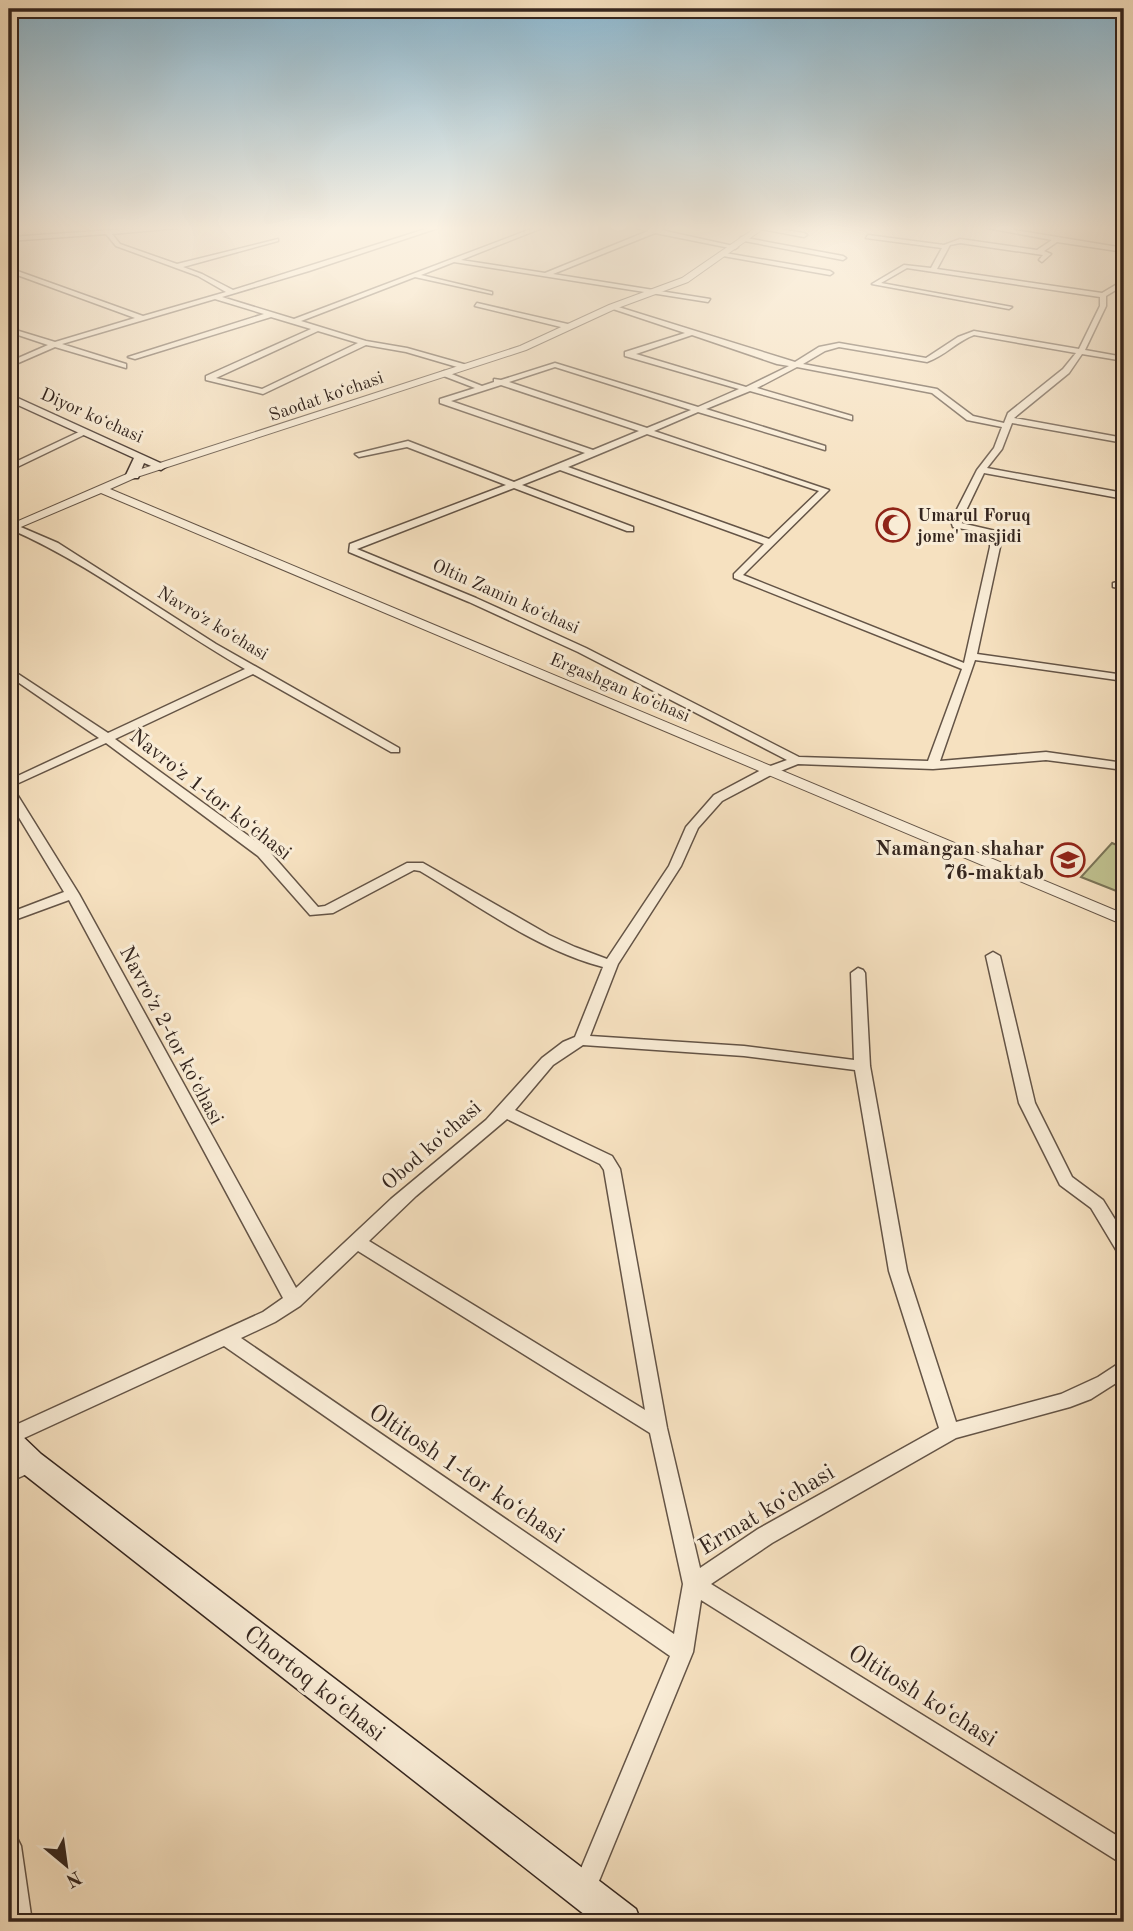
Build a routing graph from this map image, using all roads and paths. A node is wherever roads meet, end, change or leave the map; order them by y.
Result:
1 (136, 316) edge
2 (148, 316) edge
3 (265, 316) edge
4 (273, 316) edge
5 (307, 316) edge
6 (523, 316) edge
7 (592, 316) edge
8 (641, 316) edge
9 (1098, 316) edge
10 (141, 318) junction
11 (292, 322) junction
12 (569, 327) junction
13 (316, 329) junction
14 (9, 330) edge
15 (692, 332) junction
16 (365, 343) junction
17 (56, 344) junction
18 (1081, 350) junction
19 (132, 357) dead end
20 (1124, 359) edge
21 (797, 364) junction
22 (9, 365) edge
23 (123, 366) dead end
24 (464, 367) junction
25 (444, 373) junction
26 (498, 381) junction
27 (479, 387) junction
28 (748, 388) junction
29 (9, 397) edge
30 (697, 409) junction
31 (849, 418) dead end
32 (1008, 423) junction
33 (645, 430) junction
34 (86, 432) junction
35 (1124, 441) edge
36 (822, 448) dead end
37 (359, 453) dead end
38 (592, 453) junction
39 (141, 456) junction
40 (161, 466) junction
41 (560, 467) junction
42 (9, 468) edge
43 (981, 470) junction
44 (133, 475) junction
45 (512, 485) junction
46 (101, 489) junction
47 (1124, 496) edge
48 (11, 528) edge
49 (630, 529) dead end
50 (771, 543) junction
51 (970, 662) junction
52 (254, 668) junction
53 (9, 671) edge
54 (1124, 678) edge
55 (107, 738) junction
56 (395, 750) dead end
57 (797, 760) junction
58 (933, 765) junction
59 (1124, 767) edge
60 (769, 771) junction
61 (9, 784) edge
62 (9, 790) edge
63 (72, 894) junction
64 (9, 918) edge
65 (1124, 920) edge
66 (993, 956) dead end
67 (611, 964) junction
68 (858, 973) dead end
69 (581, 1040) junction
70 (862, 1066) junction
71 (504, 1111) junction
72 (357, 1242) junction
73 (1124, 1248) edge
74 (294, 1301) junction
75 (224, 1336) junction
76 (1124, 1368) edge
77 (659, 1428) junction
78 (950, 1432) junction
79 (14, 1454) edge
80 (693, 1584) junction
81 (682, 1652) junction
82 (9, 1846) edge
83 (1124, 1853) edge
84 (599, 1910) edge
85 (20, 1922) edge

1 - 10 street
2 - 10 street
3 - 19 street
4 - 11 street
5 - 11 street
6 - 12 street
7 - 12 street, Saodat koʻchasi
8 - 15 street
9 - 18 street
10 - 17 street
11 - 13 street
12 - 24 street, Saodat koʻchasi
13 - 16 street
13 - 16 street
14 - 17 street
15 - 21 street
15 - 28 street
16 - 24 street
17 - 22 street
17 - 23 street
18 - 20 street
18 - 21 street
18 - 32 street
21 - 28 street
21 - 32 street
24 - 25 street, Saodat koʻchasi
25 - 27 street
25 - 40 street, Saodat koʻchasi
26 - 27 street
26 - 30 street
26 - 33 street
27 - 38 street
28 - 30 street
28 - 31 street
29 - 34 main road, Diyor koʻchasi
30 - 33 street
30 - 36 street
32 - 35 street
32 - 43 street
33 - 38 street
33 - 50 street
34 - 39 main road, Diyor koʻchasi
34 - 42 street
37 - 45 street
38 - 41 street
39 - 40 main road, Diyor koʻchasi
39 - 44 main road
40 - 44 street, Saodat koʻchasi
41 - 45 street
41 - 50 street
43 - 47 street
43 - 51 street
44 - 46 street, Saodat koʻchasi
45 - 49 street
45 - 57 street, Oltin Zamin koʻchasi
46 - 48 street, Saodat koʻchasi
46 - 60 street, Ergashgan koʻchasi
48 - 52 street, Navroʻz koʻchasi
50 - 51 street
51 - 54 street
51 - 58 street
52 - 55 street
52 - 56 street, Navroʻz koʻchasi
53 - 55 street, Navroʻz 1-tor koʻchasi
55 - 61 street
55 - 67 street, Navroʻz 1-tor koʻchasi
57 - 58 street
57 - 60 street
58 - 59 street
60 - 65 street, Ergashgan koʻchasi
60 - 67 street
62 - 63 street, Navroʻz 2-tor koʻchasi
63 - 64 street
63 - 74 street, Navroʻz 2-tor koʻchasi
66 - 73 street
67 - 69 street
68 - 70 street
69 - 70 street
69 - 71 street, Obod koʻchasi
70 - 78 street
71 - 72 street, Obod koʻchasi
71 - 77 street
72 - 74 street, Obod koʻchasi
72 - 77 street
74 - 75 street, Obod koʻchasi
75 - 79 street, Obod koʻchasi
75 - 81 street, Oltitosh 1-tor koʻchasi
76 - 78 street, Ermat koʻchasi
77 - 80 street
78 - 80 street, Ermat koʻchasi
79 - 84 main road, Chortoq koʻchasi
80 - 81 street, Ermat koʻchasi
80 - 83 street, Oltitosh koʻchasi
81 - 84 street, Ermat koʻchasi
82 - 85 street

